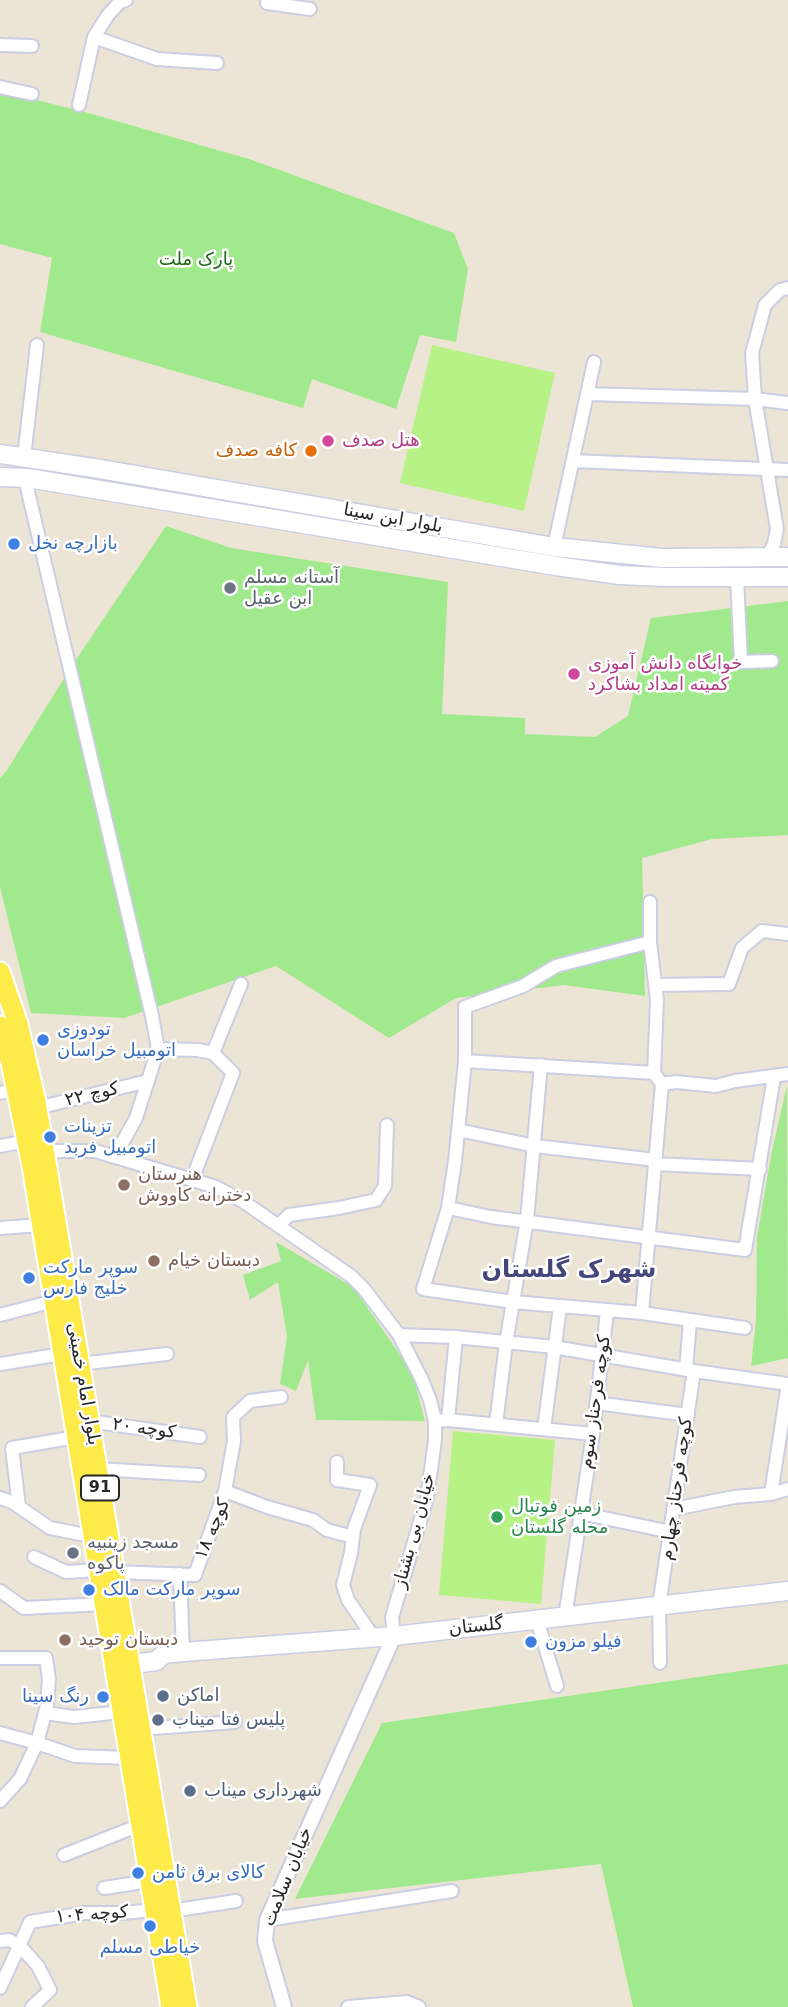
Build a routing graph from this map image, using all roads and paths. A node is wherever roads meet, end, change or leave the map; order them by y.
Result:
1 (267, 0) edge
2 (120, 1) edge
3 (310, 9) dead end
4 (94, 37) junction
5 (0, 45) edge
6 (32, 46) dead end
7 (217, 63) dead end
8 (0, 87) edge
9 (32, 94) dead end
10 (79, 105) dead end
11 (788, 288) edge
12 (37, 345) dead end
13 (594, 362) dead end
14 (587, 394) junction
15 (755, 399) junction
16 (788, 403) edge
17 (0, 454) edge
18 (24, 457) junction
19 (573, 461) junction
20 (768, 469) junction
21 (788, 470) edge
22 (0, 477) edge
23 (25, 479) junction
24 (554, 547) junction
25 (766, 557) junction
26 (788, 557) edge
27 (788, 577) edge
28 (737, 578) junction
29 (772, 661) dead end
30 (650, 902) dead end
31 (788, 934) edge
32 (650, 942) junction
33 (0, 972) edge
34 (241, 985) dead end
35 (655, 985) junction
36 (1, 1034) edge
37 (158, 1049) junction
38 (214, 1054) junction
39 (465, 1061) junction
40 (541, 1065) junction
41 (654, 1073) junction
42 (788, 1074) edge
43 (775, 1077) junction
44 (148, 1081) junction
45 (662, 1084) junction
46 (9, 1091) edge
47 (37, 1108) junction
48 (387, 1125) dead end
49 (458, 1130) junction
50 (0, 1146) edge
51 (35, 1146) junction
52 (536, 1146) junction
53 (115, 1156) junction
54 (656, 1162) junction
55 (760, 1169) junction
56 (192, 1180) junction
57 (448, 1208) junction
58 (527, 1220) junction
59 (41, 1225) junction
60 (279, 1225) junction
61 (0, 1228) edge
62 (649, 1237) junction
63 (54, 1301) junction
64 (513, 1302) junction
65 (560, 1307) junction
66 (607, 1312) junction
67 (642, 1313) junction
68 (0, 1315) edge
69 (690, 1321) junction
70 (745, 1328) dead end
71 (399, 1335) junction
72 (456, 1337) junction
73 (506, 1343) junction
74 (554, 1347) junction
75 (167, 1354) dead end
76 (603, 1355) junction
77 (73, 1356) junction
78 (0, 1364) edge
79 (690, 1370) junction
80 (281, 1397) dead end
81 (596, 1403) junction
82 (688, 1415) junction
83 (786, 1418) edge
84 (441, 1420) junction
85 (89, 1421) junction
86 (496, 1424) junction
87 (544, 1429) junction
88 (593, 1434) junction
89 (76, 1437) junction
90 (200, 1437) dead end
91 (337, 1462) dead end
92 (97, 1469) junction
93 (199, 1475) dead end
94 (788, 1489) edge
95 (225, 1491) junction
96 (771, 1494) junction
97 (0, 1498) edge
98 (19, 1507) junction
99 (674, 1509) junction
100 (580, 1513) junction
101 (671, 1532) junction
102 (91, 1536) junction
103 (354, 1537) junction
104 (34, 1557) dead end
105 (106, 1571) junction
106 (180, 1574) junction
107 (0, 1591) edge
108 (788, 1591) edge
109 (104, 1604) junction
110 (659, 1606) junction
111 (565, 1618) junction
112 (537, 1620) junction
113 (394, 1636) junction
114 (374, 1638) junction
115 (183, 1652) junction
116 (0, 1658) edge
117 (121, 1659) junction
118 (660, 1663) dead end
119 (557, 1686) dead end
120 (121, 1712) junction
121 (45, 1713) junction
122 (235, 1722) dead end
123 (140, 1729) junction
124 (0, 1733) edge
125 (37, 1743) junction
126 (129, 1758) junction
127 (0, 1801) edge
128 (140, 1825) junction
129 (64, 1855) dead end
130 (150, 1881) junction
131 (104, 1888) dead end
132 (452, 1891) dead end
133 (236, 1901) dead end
134 (163, 1911) junction
135 (267, 1920) junction
136 (0, 1941) edge
137 (19, 1945) junction
138 (0, 1988) edge
139 (32, 2007) edge
140 (171, 2007) edge
141 (187, 2007) edge
142 (284, 2007) edge
143 (348, 2007) edge
144 (419, 2007) edge

1 - 3 street
2 - 4 street
4 - 7 street
4 - 10 street
5 - 6 street
8 - 9 street
11 - 15 street
12 - 18 street
13 - 14 street
14 - 15 street
14 - 19 street
15 - 16 street
15 - 20 street
17 - 18 main road, بلوار ابن سینا
18 - 24 main road, بلوار ابن سینا
19 - 20 street
19 - 24 street
20 - 21 street
20 - 25 street
22 - 23 main road, بلوار ابن سینا
23 - 28 main road, بلوار ابن سینا
23 - 37 street
24 - 25 main road, بلوار ابن سینا
25 - 26 main road, بلوار ابن سینا
27 - 28 main road, بلوار ابن سینا
28 - 29 street
30 - 32 street
31 - 35 street
32 - 35 street
32 - 39 street
33 - 47 main road, بلوار امام خمینی / 91
34 - 38 street
35 - 41 street
36 - 46 main road, بلوار امام خمینی / 91
37 - 38 street
37 - 44 street
38 - 56 street
39 - 40 street
39 - 49 street
40 - 41 street
40 - 52 street
41 - 45 street
42 - 43 street
43 - 45 street
43 - 55 street
44 - 47 street, کوچ ۲۲
44 - 53 street
45 - 54 street
46 - 51 main road, بلوار امام خمینی / 91
47 - 51 main road, بلوار امام خمینی / 91
48 - 60 street
49 - 52 street
49 - 57 street
50 - 51 street, خیابان بی بشناز
51 - 53 street, خیابان بی بشناز
51 - 59 main road, بلوار امام خمینی / 91
51 - 77 main road, بلوار امام خمینی / 91
52 - 54 street
52 - 58 street
53 - 56 street, خیابان بی بشناز
54 - 55 street
54 - 62 street
55 - 62 street
56 - 60 street, خیابان بی بشناز
57 - 58 street
57 - 64 street
58 - 62 street
58 - 64 street
59 - 61 street
59 - 63 main road, بلوار امام خمینی / 91
60 - 71 street, خیابان بی بشناز
62 - 67 street
63 - 68 street
63 - 77 main road, بلوار امام خمینی / 91
64 - 65 street
64 - 73 street
65 - 66 street
65 - 74 street
66 - 67 street
66 - 76 street, کوچه فرحناز سوم
67 - 69 street
69 - 70 street
69 - 79 street, کوچه فرحناز چهارم
71 - 72 street
71 - 84 street, خیابان بی بشناز
72 - 73 street
72 - 84 street
73 - 74 street
73 - 86 street
74 - 76 street
74 - 87 street
75 - 77 street
76 - 79 street
76 - 81 street, کوچه فرحناز سوم
77 - 78 street
77 - 85 main road, بلوار امام خمینی / 91
77 - 89 main road, بلوار امام خمینی / 91
79 - 82 street, کوچه فرحناز چهارم
79 - 83 street
80 - 95 street
81 - 82 street
81 - 88 street, کوچه فرحناز سوم
82 - 99 street, کوچه فرحناز چهارم
83 - 96 street
84 - 86 street
84 - 113 street, خیابان بی بشناز
85 - 90 street, کوچه ۲۰
85 - 92 main road, بلوار امام خمینی / 91
86 - 87 street
87 - 88 street
88 - 100 street, کوچه فرحناز سوم
89 - 98 street
89 - 102 main road, بلوار امام خمینی / 91
91 - 103 street
92 - 93 street
92 - 105 main road, بلوار امام خمینی / 91
94 - 96 street
95 - 103 street, کوچه ۱۸
95 - 106 street, کوچه ۱۸
96 - 99 street
97 - 98 street
98 - 102 street
99 - 101 street, کوچه فرحناز چهارم
100 - 101 street
100 - 111 street, کوچه فرحناز سوم
101 - 110 street, کوچه فرحناز چهارم
102 - 105 main road, بلوار امام خمینی / 91
103 - 114 street
104 - 105 street, کوچه ۱۸
105 - 106 street, کوچه ۱۸
105 - 109 main road, بلوار امام خمینی / 91
105 - 117 main road, بلوار امام خمینی / 91
106 - 115 street
107 - 109 street
108 - 110 main road, گلستان
109 - 117 main road, بلوار امام خمینی / 91
110 - 111 main road, گلستان
110 - 118 street, کوچه فرحناز چهارم
111 - 112 main road, گلستان
112 - 113 main road, گلستان
112 - 119 street
113 - 114 main road, گلستان
113 - 135 street, خیابان سلامت
114 - 115 main road, گلستان
115 - 117 main road, گلستان
116 - 121 street
117 - 120 main road, بلوار امام خمینی / 91
117 - 123 main road, بلوار امام خمینی / 91
120 - 121 street
120 - 126 main road, بلوار امام خمینی / 91
121 - 125 street
122 - 123 street
123 - 134 main road, بلوار امام خمینی / 91
124 - 125 street
125 - 126 street
125 - 127 street
126 - 128 main road, بلوار امام خمینی / 91
128 - 129 street
128 - 130 main road, بلوار امام خمینی / 91
130 - 131 street
130 - 134 main road, بلوار امام خمینی / 91
132 - 135 street
133 - 134 street, کوچه ۱۰۴
134 - 137 street, کوچه ۱۰۴
134 - 140 main road, بلوار امام خمینی / 91
134 - 141 main road, بلوار امام خمینی / 91
135 - 142 street, خیابان سلامت
136 - 137 street
137 - 138 street
137 - 139 street
143 - 144 street

